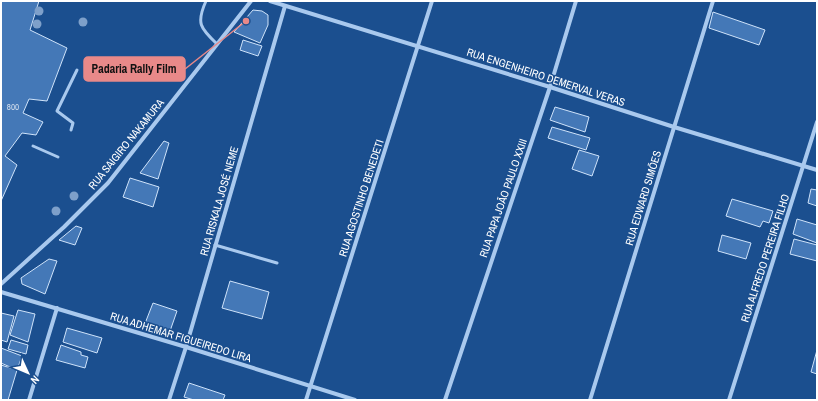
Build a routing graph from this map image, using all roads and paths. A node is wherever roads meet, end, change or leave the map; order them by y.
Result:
1 (206, 1) edge
2 (251, 1) edge
3 (270, 1) edge
4 (432, 1) edge
5 (576, 1) edge
6 (713, 1) edge
7 (285, 6) junction
8 (217, 44) junction
9 (418, 46) junction
10 (77, 70) dead end
11 (550, 87) junction
12 (817, 122) edge
13 (674, 127) junction
14 (71, 130) dead end
15 (33, 146) dead end
16 (58, 157) dead end
17 (804, 166) junction
18 (817, 170) edge
19 (215, 245) junction
20 (277, 263) dead end
21 (1, 284) edge
22 (1, 292) edge
23 (57, 308) junction
24 (186, 347) junction
25 (310, 386) junction
26 (29, 400) edge
27 (169, 400) edge
28 (306, 400) edge
29 (355, 400) edge
30 (445, 400) edge
31 (590, 400) edge
32 (729, 400) edge

1 - 8 lane
2 - 8 street, RUA SAIGIRO NAKAMURA
3 - 7 street, RUA ENGENHEIRO DEMERVAL VERAS
4 - 9 street, RUA AGOSTINHO BENEDETI
5 - 11 street, RUA PAPA JOÃO PAULO XXIII
6 - 13 street, RUA EDWARD SIMÕES
7 - 9 street, RUA ENGENHEIRO DEMERVAL VERAS
7 - 19 street, RUA RISKALA JOSÉ NEME
8 - 21 street, RUA SAIGIRO NAKAMURA
9 - 11 street, RUA ENGENHEIRO DEMERVAL VERAS
9 - 25 street, RUA AGOSTINHO BENEDETI
10 - 14 lane
11 - 13 street, RUA ENGENHEIRO DEMERVAL VERAS
11 - 30 street, RUA PAPA JOÃO PAULO XXIII
12 - 17 street, RUA ALFREDO PEREIRA FILHO
13 - 17 street, RUA ENGENHEIRO DEMERVAL VERAS
13 - 31 street, RUA EDWARD SIMÕES
15 - 16 lane
17 - 18 street, RUA ENGENHEIRO DEMERVAL VERAS
17 - 32 street, RUA ALFREDO PEREIRA FILHO
19 - 20 lane
19 - 24 street, RUA RISKALA JOSÉ NEME
22 - 23 street, RUA ADHEMAR FIGUEIREDO LIRA
23 - 24 street, RUA ADHEMAR FIGUEIREDO LIRA
23 - 26 street
24 - 25 street, RUA ADHEMAR FIGUEIREDO LIRA
24 - 27 street, RUA RISKALA JOSÉ NEME
25 - 28 street, RUA AGOSTINHO BENEDETI
25 - 29 street, RUA ADHEMAR FIGUEIREDO LIRA

